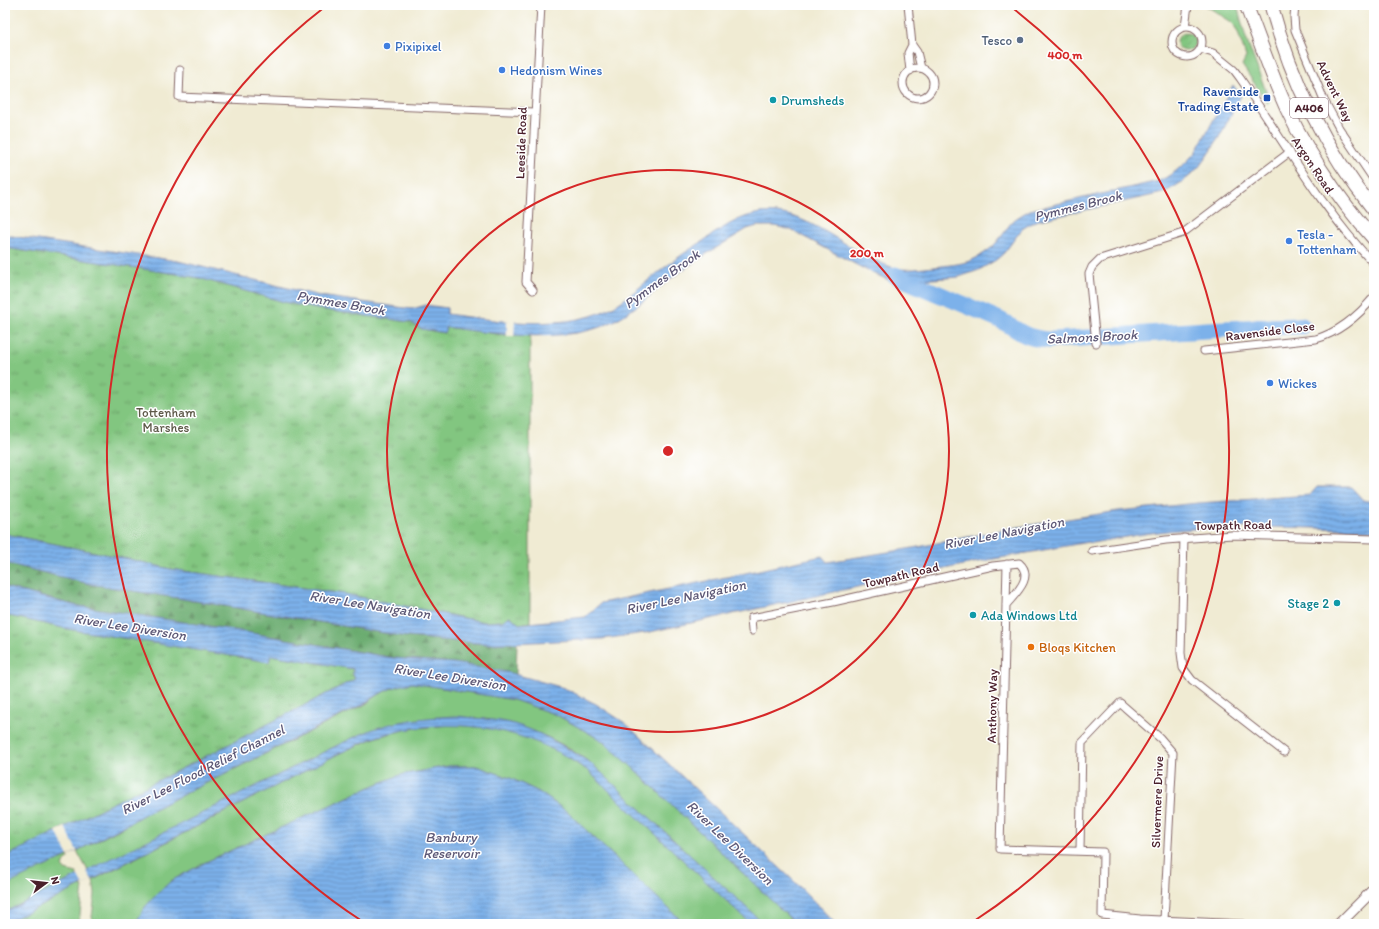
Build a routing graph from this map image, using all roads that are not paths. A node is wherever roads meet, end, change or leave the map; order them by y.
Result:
1 (541, 5) edge
2 (908, 5) edge
3 (1188, 5) edge
4 (1246, 5) edge
5 (1254, 5) edge
6 (1270, 5) edge
7 (1295, 5) edge
8 (1185, 27) junction
9 (912, 45) junction
10 (1200, 49) junction
11 (1264, 52) junction
12 (921, 68) junction
13 (180, 70) dead end
14 (910, 71) junction
15 (534, 112) junction
16 (1290, 152) junction
17 (1374, 180) edge
18 (1374, 210) edge
19 (1374, 239) edge
20 (1374, 264) edge
21 (533, 290) dead end
22 (1374, 297) edge
23 (1096, 342) dead end
24 (1204, 351) dead end
25 (1184, 538) junction
26 (1374, 540) edge
27 (1092, 551) dead end
28 (1007, 564) junction
29 (1006, 605) junction
30 (752, 631) dead end
31 (1284, 752) dead end
32 (1080, 851) junction
33 (1374, 890) edge
34 (1164, 920) junction
35 (1243, 924) edge
36 (1339, 924) edge

1 - 15 street, Leeside Road
2 - 9 street
3 - 8 street
4 - 11 highway, A406
5 - 11 highway, A406
6 - 18 highway, A406
7 - 17 street, Advent Way
8 - 10 street
8 - 10 street
9 - 12 street
9 - 14 street
10 - 16 street, Argon Road
11 - 19 highway, A406
12 - 14 street
12 - 14 street
13 - 15 street
15 - 21 street, Leeside Road
16 - 20 street, Argon Road
16 - 23 street
22 - 24 street, Ravenside Close
25 - 26 street, Towpath Road
25 - 27 street, Towpath Road
25 - 31 street
28 - 29 street, Anthony Way
28 - 29 street, Towpath Road
28 - 30 street, Towpath Road
29 - 32 street, Anthony Way
32 - 34 street
32 - 34 street, Silvermere Drive
33 - 36 street
34 - 35 street

